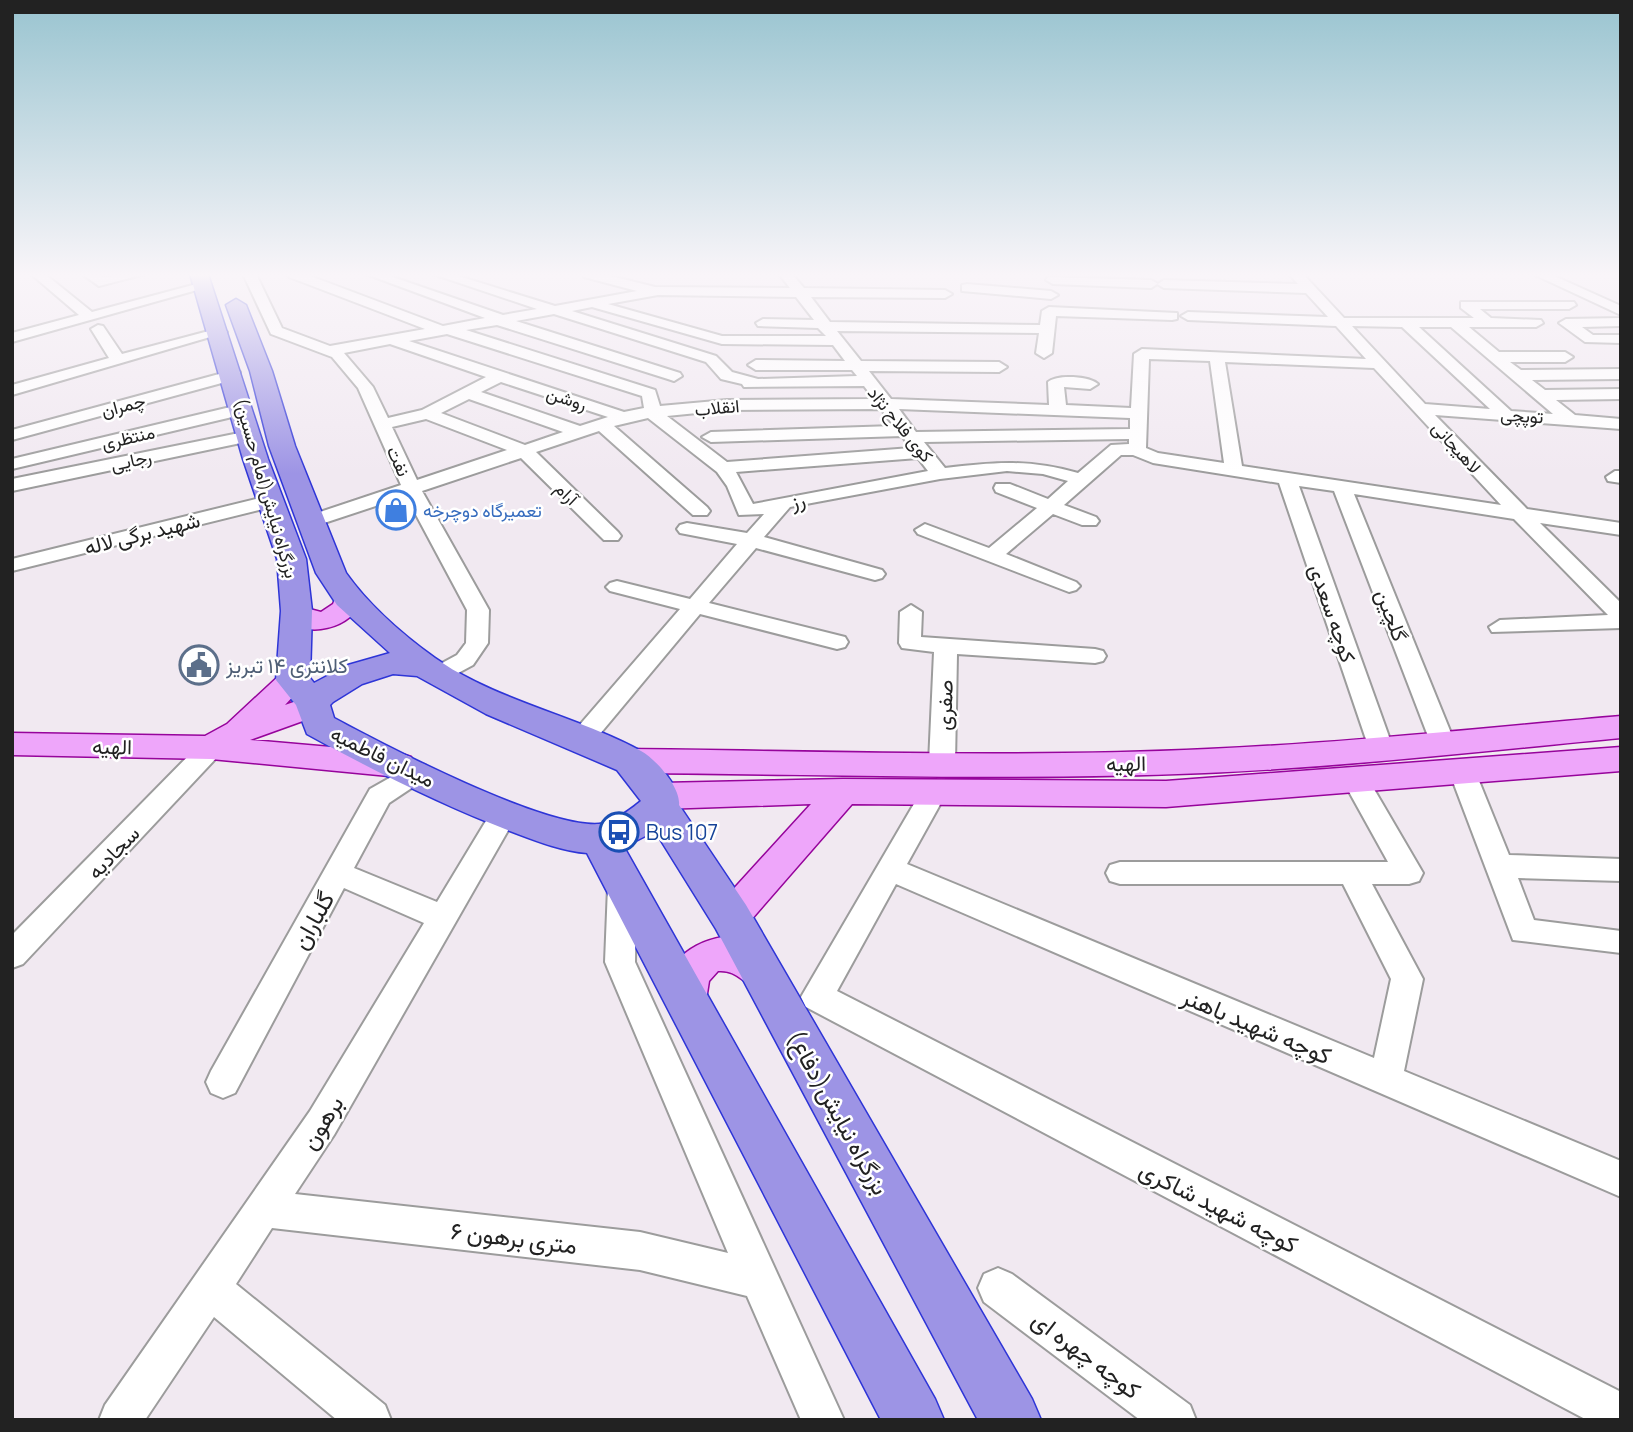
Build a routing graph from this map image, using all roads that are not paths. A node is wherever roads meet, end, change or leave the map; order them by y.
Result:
1 (106, 341) edge
2 (188, 341) edge
3 (223, 341) edge
4 (249, 341) edge
5 (302, 341) edge
6 (385, 341) edge
7 (393, 341) edge
8 (482, 341) edge
9 (564, 341) edge
10 (652, 341) edge
11 (815, 341) edge
12 (835, 341) joint
13 (1046, 341) edge
14 (1360, 341) edge
15 (1425, 341) edge
16 (1477, 341) edge
17 (329, 351) junction
18 (1044, 353) dead end
19 (1496, 357) junction
20 (1565, 357) dead end
21 (1217, 359) junction
22 (119, 360) junction
23 (852, 363) junction
24 (1382, 364) junction
25 (999, 367) dead end
26 (754, 370) junction
27 (1621, 374) edge
28 (234, 375) junction
29 (1517, 375) junction
30 (500, 376) junction
31 (674, 376) dead end
32 (866, 381) junction
33 (1090, 384) dead end
34 (13, 388) edge
35 (468, 393) junction
36 (1540, 394) junction
37 (1621, 394) edge
38 (885, 404) junction
39 (744, 405) junction
40 (243, 409) junction
41 (1422, 409) junction
42 (1058, 410) junction
43 (1139, 413) junction
44 (427, 414) junction
45 (654, 414) junction
46 (1505, 414) junction
47 (624, 417) junction
48 (1569, 419) junction
49 (382, 424) junction
50 (1621, 424) edge
51 (601, 425) junction
52 (579, 432) junction
53 (909, 434) junction
54 (12, 435) edge
55 (249, 436) junction
56 (711, 437) dead end
57 (734, 437) junction
58 (1137, 442) junction
59 (523, 450) junction
60 (923, 452) junction
61 (12, 464) edge
62 (723, 468) junction
63 (1234, 470) junction
64 (940, 474) junction
65 (1287, 478) junction
66 (1080, 479) junction
67 (12, 485) edge
68 (412, 487) junction
69 (1342, 487) junction
70 (1003, 488) dead end
71 (271, 501) junction
72 (1049, 506) junction
73 (769, 507) dead end
74 (700, 511) dead end
75 (1521, 515) junction
76 (313, 521) junction
77 (1089, 521) dead end
78 (1621, 528) edge
79 (687, 530) dead end
80 (925, 530) dead end
81 (611, 536) dead end
82 (751, 540) junction
83 (992, 556) junction
84 (12, 565) edge
85 (875, 574) dead end
86 (1069, 586) dead end
87 (617, 587) dead end
88 (348, 598) junction
89 (696, 605) junction
90 (911, 612) dead end
91 (298, 615) junction
92 (1621, 619) edge
93 (1500, 627) dead end
94 (837, 642) dead end
95 (946, 647) junction
96 (1095, 656) dead end
97 (431, 670) junction
98 (306, 696) junction
99 (1621, 727) edge
100 (223, 741) junction
101 (580, 741) junction
102 (1442, 743) junction
103 (12, 744) edge
104 (1380, 748) junction
105 (1621, 759) edge
106 (630, 761) junction
107 (408, 769) junction
108 (1462, 771) junction
109 (938, 778) junction
110 (1356, 779) junction
111 (843, 791) junction
112 (661, 801) junction
113 (505, 813) junction
114 (599, 839) junction
115 (1499, 866) junction
116 (892, 870) junction
117 (1621, 870) edge
118 (338, 873) junction
119 (1119, 873) dead end
120 (1352, 873) junction
121 (622, 883) junction
122 (731, 917) junction
123 (443, 918) junction
124 (23, 931) edge
125 (1616, 942) dead end
126 (12, 955) edge
127 (760, 972) junction
128 (686, 1000) junction
129 (1386, 1079) junction
130 (223, 1082) dead end
131 (1621, 1179) edge
132 (265, 1209) junction
133 (761, 1280) junction
134 (210, 1288) junction
135 (998, 1288) dead end
136 (1621, 1415) edge
137 (120, 1420) edge
138 (370, 1420) edge
139 (823, 1420) edge
140 (914, 1420) edge
141 (1011, 1420) edge
142 (1175, 1420) edge

1 - 22 street
2 - 22 street
3 - 28 highway, بزرگراه نیایش(امام حسین)
4 - 76 highway, بزرگراه نیایش(امام حسین)
5 - 17 street, نفت
6 - 17 street
7 - 30 street, روشن
8 - 45 street
9 - 31 street
10 - 26 street
11 - 12 street
12 - 23 street, کوی فلاح نژاد
13 - 18 street
14 - 24 street, لاهیجانی
15 - 46 street
16 - 19 street
17 - 49 street, نفت
19 - 20 street
19 - 29 street
21 - 24 street
21 - 43 street
21 - 63 street
22 - 34 street
23 - 25 street
23 - 26 street
23 - 32 street, کوی فلاح نژاد
24 - 41 street, لاهیجانی
26 - 32 street
26 - 39 street
27 - 29 street
28 - 40 highway, بزرگراه نیایش(امام حسین)
28 - 54 street, چمران
29 - 36 street
30 - 35 street
30 - 47 street, روشن
32 - 38 street, کوی فلاح نژاد
33 - 42 street
35 - 44 street
35 - 52 street
36 - 37 street
36 - 48 street
38 - 39 street, انقلاب
38 - 42 street, انقلاب
38 - 53 street, کوی فلاح نژاد
39 - 45 street, انقلاب
39 - 57 street
40 - 55 highway, بزرگراه نیایش(امام حسین)
40 - 61 street, منتظری
41 - 46 street, توپچی
41 - 75 street, لاهیجانی
42 - 43 street, انقلاب
43 - 58 street
44 - 49 street
44 - 59 street
45 - 47 street, انقلاب
45 - 62 street
46 - 48 street, توپچی
47 - 51 street, انقلاب
48 - 50 street, توپچی
49 - 68 street, نفت
51 - 52 street, انقلاب
51 - 74 street
52 - 59 street, انقلاب
53 - 57 street
53 - 58 street
53 - 60 street, کوی فلاح نژاد
55 - 67 street, رجایی
55 - 71 highway, بزرگراه نیایش(امام حسین)
56 - 57 street
58 - 63 street
58 - 66 street
59 - 68 street, انقلاب
59 - 81 street, آرام
60 - 62 street
60 - 64 street, کوی فلاح نژاد
62 - 73 street
63 - 65 street
64 - 66 street, رز
64 - 82 street, رز
65 - 69 street
65 - 104 street, کوچه سعدی
66 - 72 street
68 - 76 street, انقلاب
68 - 97 street, نفت
69 - 75 street
69 - 102 street, گلچین
70 - 72 street
71 - 84 street, شهید برگی لاله
71 - 91 highway, بزرگراه نیایش(امام حسین)
72 - 77 street
72 - 83 street
75 - 78 street
75 - 92 street, لاهیجانی
76 - 88 highway, بزرگراه نیایش(امام حسین)
79 - 82 street
80 - 83 street
82 - 85 street
82 - 89 street, رز
83 - 86 street
87 - 89 street
88 - 91 main road
88 - 97 highway, بزرگراه نیایش(امام حسین)
89 - 94 street
89 - 101 street, رز
90 - 95 street
91 - 98 highway, بزرگراه نیایش(امام حسین)
92 - 93 street
95 - 96 street
95 - 109 street, صفری
97 - 98 highway, میدان فاطمیه
97 - 101 highway, میدان فاطمیه
98 - 100 main road, الهیه
98 - 107 highway, میدان فاطمیه
99 - 102 main road, الهیه
100 - 103 main road, الهیه
100 - 107 main road, الهیه
100 - 124 street, سجادیه
101 - 106 highway, میدان فاطمیه
102 - 104 main road, الهیه
104 - 109 main road, الهیه
105 - 108 main road, الهیه
106 - 109 main road, الهیه
106 - 112 highway, میدان فاطمیه
107 - 113 highway, میدان فاطمیه
107 - 118 street, گلباران
108 - 110 main road, الهیه
108 - 115 street
109 - 110 main road, الهیه
109 - 111 main road, الهیه
109 - 116 street
110 - 120 street
111 - 112 main road, الهیه
111 - 122 main road
112 - 114 highway
112 - 122 highway, بزرگراه نیایش(دفاع)
113 - 114 highway, میدان فاطمیه
113 - 123 street, برهون
114 - 121 highway
115 - 117 street
115 - 125 street
116 - 129 street, کوچه شهید باهنر
116 - 136 street, کوچه شهید شاکری
118 - 123 street
118 - 130 street, گلباران
119 - 120 street
120 - 129 street
121 - 128 highway
121 - 133 street
122 - 127 highway, بزرگراه نیایش(دفاع)
123 - 132 street, برهون
124 - 126 street, سجادیه
127 - 128 main road
127 - 141 highway, بزرگراه نیایش(دفاع)
128 - 140 highway
129 - 131 street, کوچه شهید باهنر
132 - 133 street, ۶ متری برهون
132 - 134 street, برهون
133 - 139 street
134 - 137 street, برهون
134 - 138 street
135 - 142 street, کوچه چهره ای

